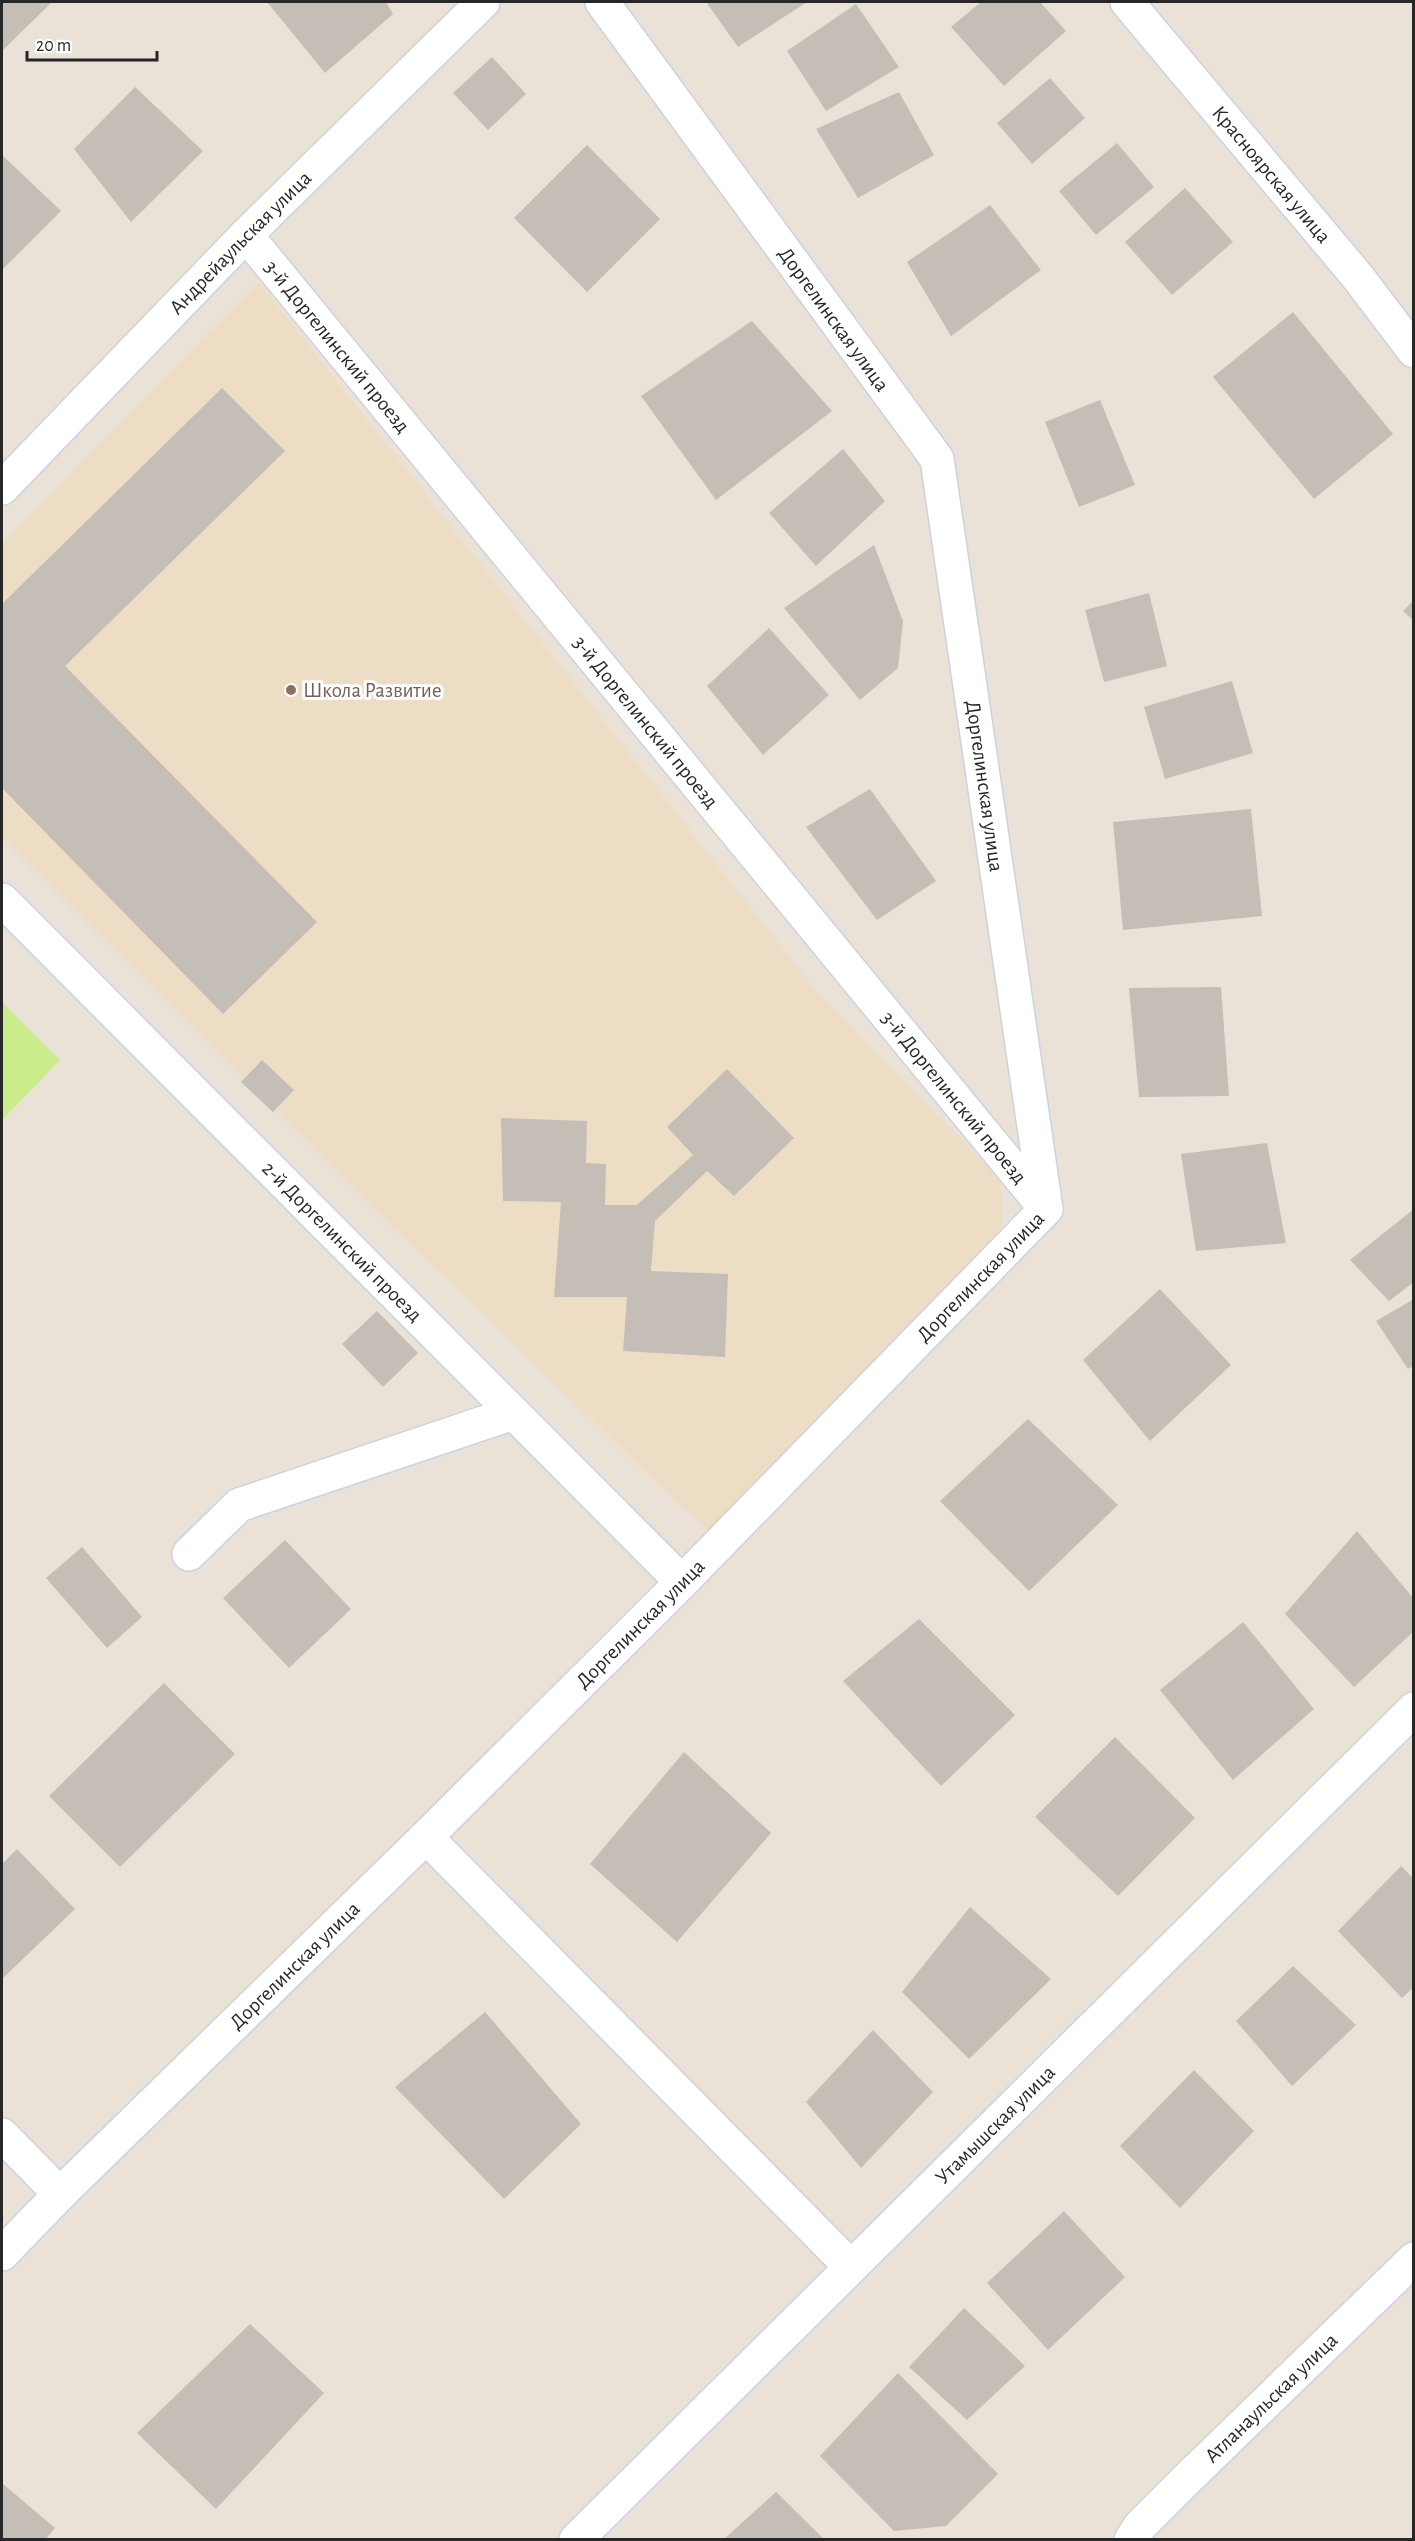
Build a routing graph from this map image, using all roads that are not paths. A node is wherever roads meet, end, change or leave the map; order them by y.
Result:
1 (483, 2) edge
2 (602, 2) edge
3 (1127, 2) edge
4 (246, 235) junction
5 (1413, 351) edge
6 (2, 488) edge
7 (2, 900) edge
8 (1046, 1209) junction
9 (513, 1413) junction
10 (189, 1554) dead end
11 (682, 1582) junction
12 (1413, 1708) edge
13 (426, 1837) junction
14 (2, 2135) edge
15 (60, 2194) junction
16 (2, 2254) edge
17 (1413, 2259) edge
18 (851, 2267) junction
19 (576, 2540) edge
20 (1131, 2540) edge

1 - 4 street, Андрейаульская улица
2 - 8 street, Доргелинская улица
3 - 5 street, Красноярская улица
4 - 6 street, Андрейаульская улица
4 - 8 street, 3-й Доргелинский проезд
7 - 9 street, 2-й Доргелинский проезд
8 - 11 street, Доргелинская улица
9 - 10 street
9 - 11 street, 2-й Доргелинский проезд
11 - 13 street, Доргелинская улица
12 - 18 street, Утамышская улица
13 - 15 street, Доргелинская улица
13 - 18 street
14 - 15 street
15 - 16 street, Доргелинская улица
17 - 20 street, Атланаульская улица
18 - 19 street, Утамышская улица

